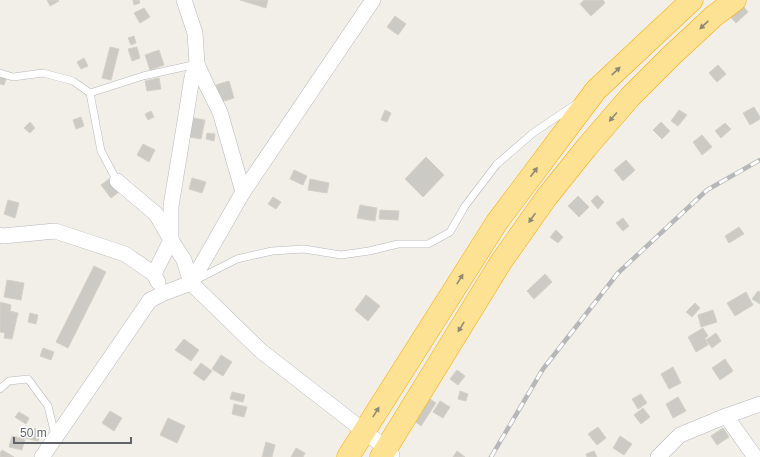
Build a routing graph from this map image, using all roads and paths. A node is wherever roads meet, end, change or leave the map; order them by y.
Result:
1 (184, 0) edge
2 (373, 0) edge
3 (692, 0) edge
4 (735, 0) edge
5 (197, 64) junction
6 (0, 73) edge
7 (596, 90) junction
8 (90, 93) junction
9 (117, 181) joint
10 (243, 192) junction
11 (0, 235) edge
12 (170, 240) junction
13 (154, 274) junction
14 (191, 283) junction
15 (164, 293) junction
16 (0, 389) edge
17 (760, 404) edge
18 (726, 416) junction
19 (364, 431) junction
20 (55, 438) junction
21 (387, 454) edge
22 (42, 457) edge
23 (348, 457) edge
24 (658, 457) edge
25 (755, 457) edge

1 - 5 street
2 - 10 street
7 -> 3 highway
4 -> 21 highway
5 - 8 lane
5 - 10 street
5 - 12 street
6 - 8 lane
7 - 14 lane
19 -> 7 highway
8 - 9 lane
9 - 12 street
10 - 14 street
11 - 13 street
12 - 13 street
12 - 14 street
13 - 15 street
14 - 15 street
14 - 19 street
15 - 20 street
16 - 20 lane
17 - 18 street
18 - 24 street
18 - 25 street
19 - 21 street
19 - 23 highway
20 - 22 street

